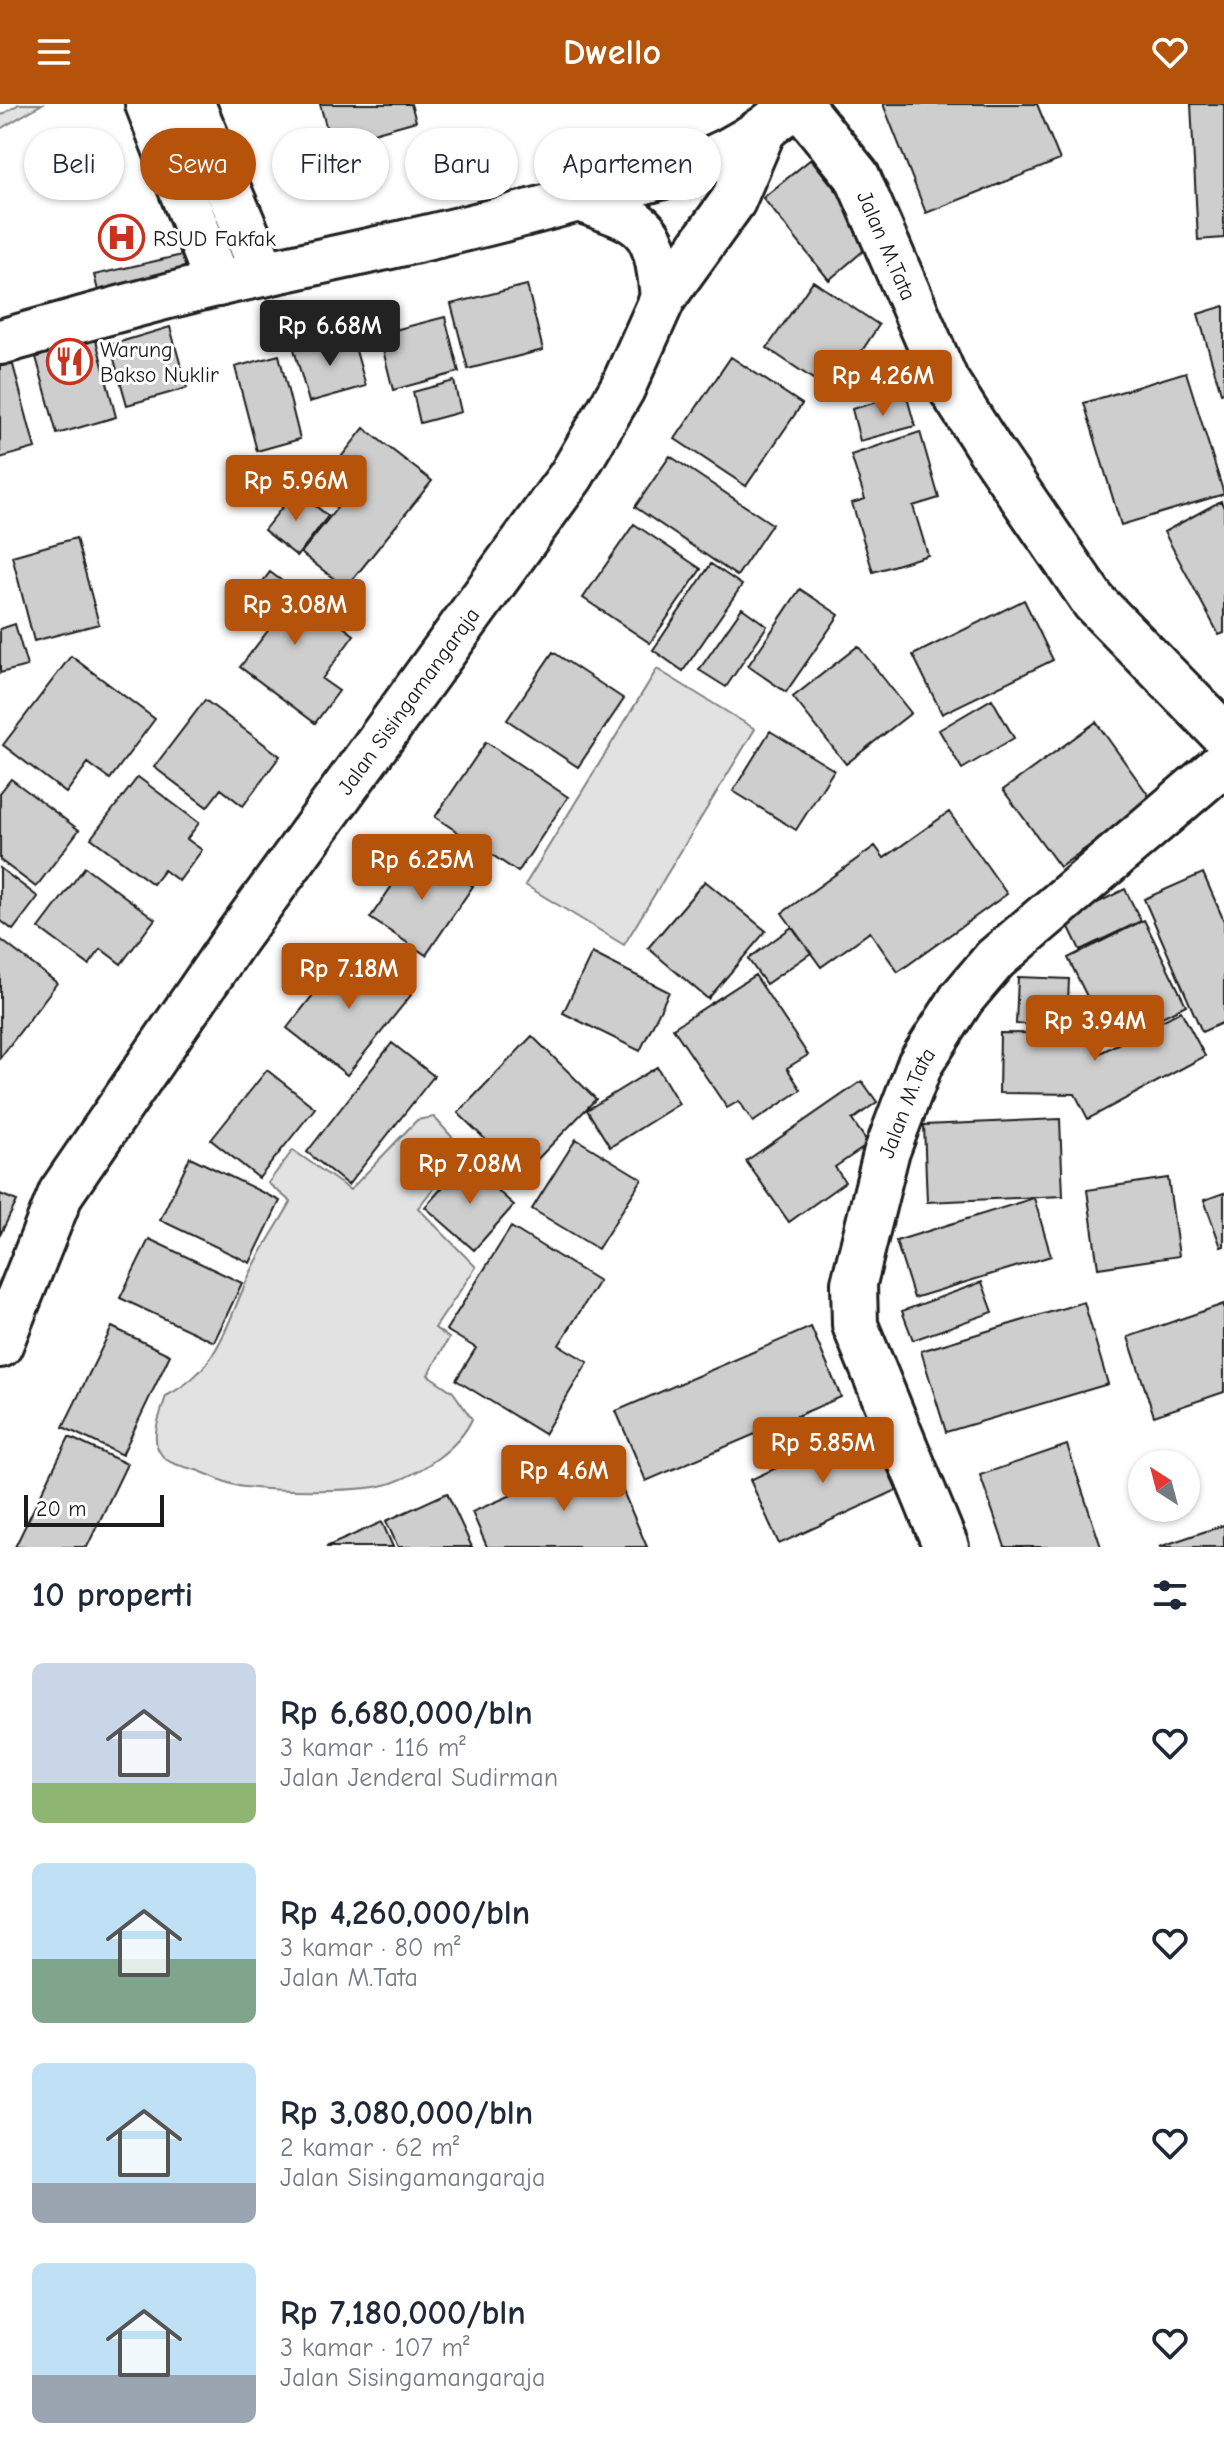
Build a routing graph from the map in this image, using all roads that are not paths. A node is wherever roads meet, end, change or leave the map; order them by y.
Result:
1 (148, 104) edge
2 (192, 104) edge
3 (797, 104) edge
4 (762, 133) junction
5 (721, 156) edge
6 (575, 200) edge
7 (582, 200) edge
8 (264, 274) junction
9 (218, 284) junction
10 (663, 298) junction
11 (0, 342) edge
12 (1224, 735) edge
13 (1224, 763) edge
14 (0, 1345) edge
15 (946, 1547) edge

1 - 9 main road
2 - 8 main road
3 - 4 main road
3 - 12 main road, Jalan M.Tata
4 - 5 main road
4 - 10 main road, Jalan Sisingamangaraja
6 - 8 main road
7 - 10 main road
8 - 9 main road
9 - 11 main road
10 - 14 main road, Jalan Sisingamangaraja
13 - 15 main road, Jalan M.Tata

